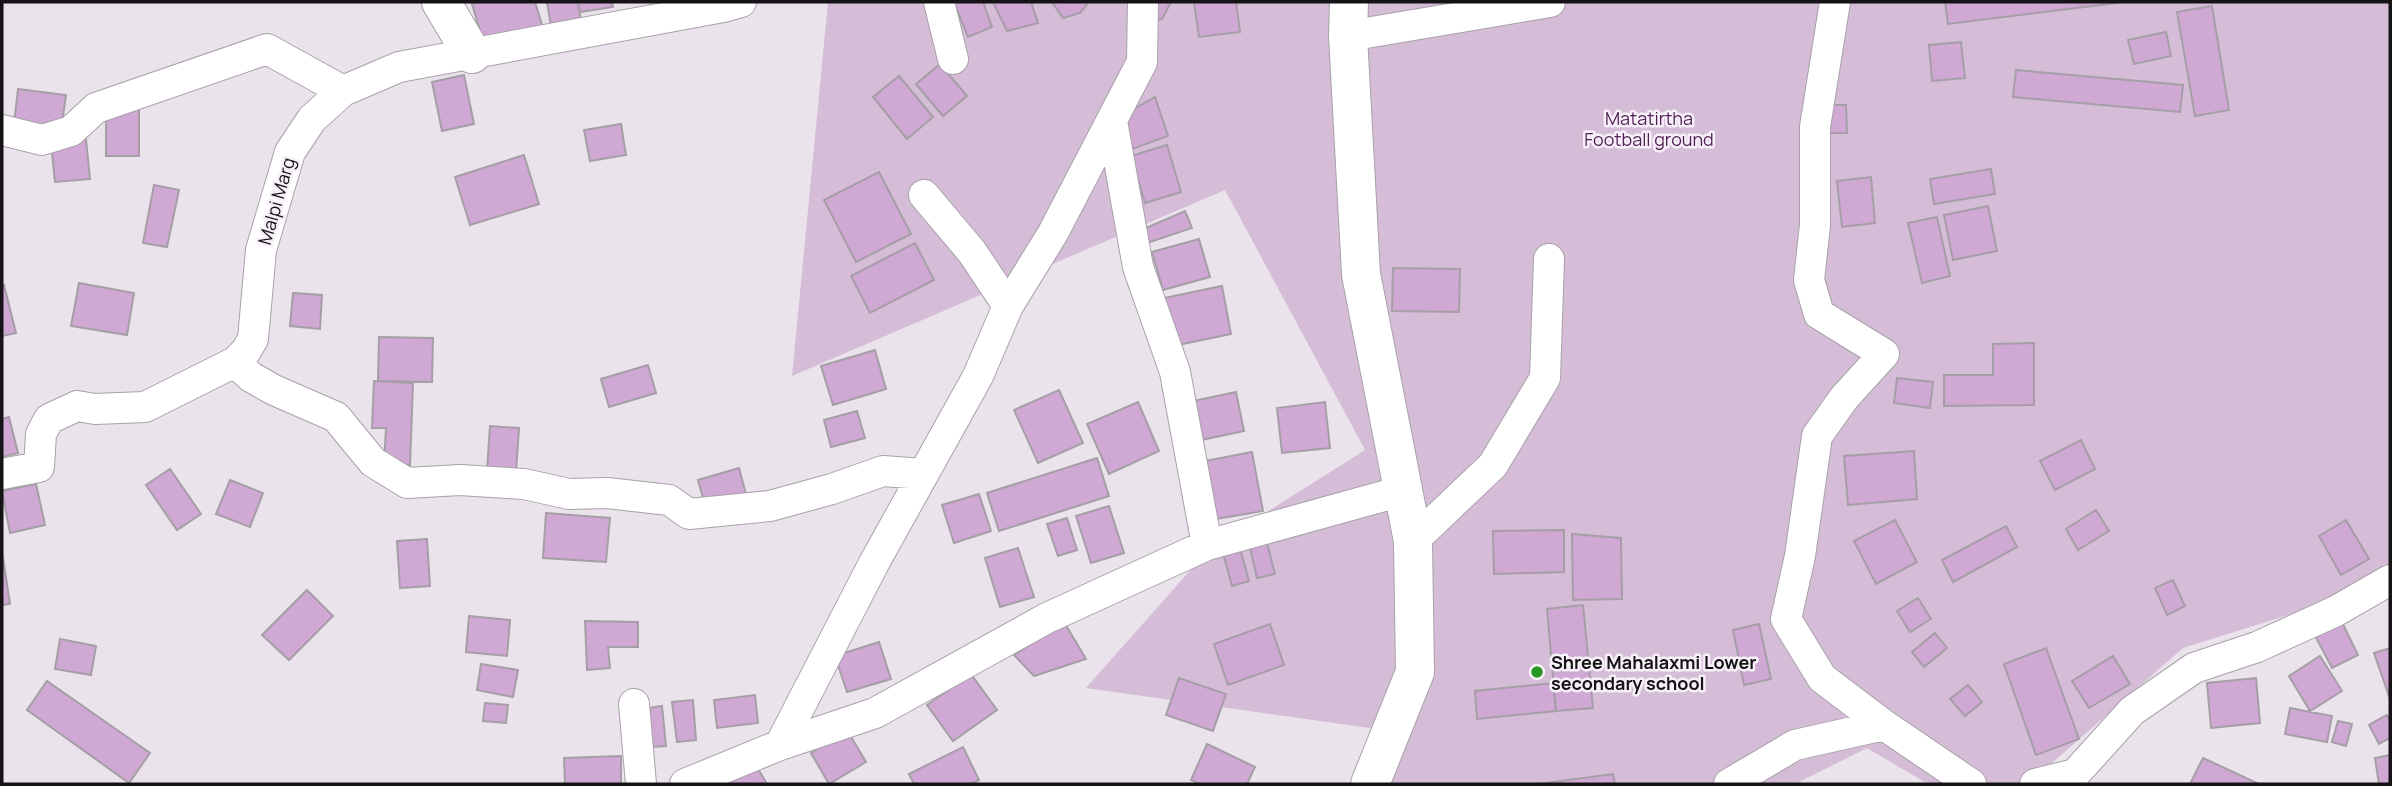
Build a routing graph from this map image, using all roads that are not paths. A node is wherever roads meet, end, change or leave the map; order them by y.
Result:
1 (441, 2) edge
2 (741, 2) edge
3 (939, 2) edge
4 (1143, 2) edge
5 (1550, 2) edge
6 (1835, 2) edge
7 (1348, 19) edge
8 (472, 54) junction
9 (953, 59) dead end
10 (343, 91) junction
11 (1112, 121) junction
12 (2, 130) edge
13 (924, 195) dead end
14 (1549, 259) dead end
15 (1008, 306) junction
16 (234, 362) junction
17 (2, 474) edge
18 (923, 474) junction
19 (1402, 491) junction
20 (1413, 541) junction
21 (1207, 545) junction
22 (2390, 580) edge
23 (634, 704) dead end
24 (1884, 724) junction
25 (780, 745) junction
26 (1745, 780) edge
27 (641, 784) edge
28 (685, 784) edge
29 (1370, 784) edge
30 (1971, 784) edge
31 (2035, 784) edge

1 - 8 street
2 - 8 street, Malpi Marg
3 - 9 street
4 - 11 street
5 - 7 street
6 - 24 street
7 - 19 street
8 - 10 street, Malpi Marg
10 - 12 street
10 - 16 street, Malpi Marg
11 - 15 street
11 - 21 street
13 - 15 street
14 - 20 street
15 - 18 street
16 - 17 street, Malpi Marg
16 - 18 street
18 - 25 street
19 - 20 street
19 - 21 street
20 - 29 street
21 - 25 street
22 - 31 street
23 - 27 street
24 - 26 street
24 - 30 street
25 - 28 street

